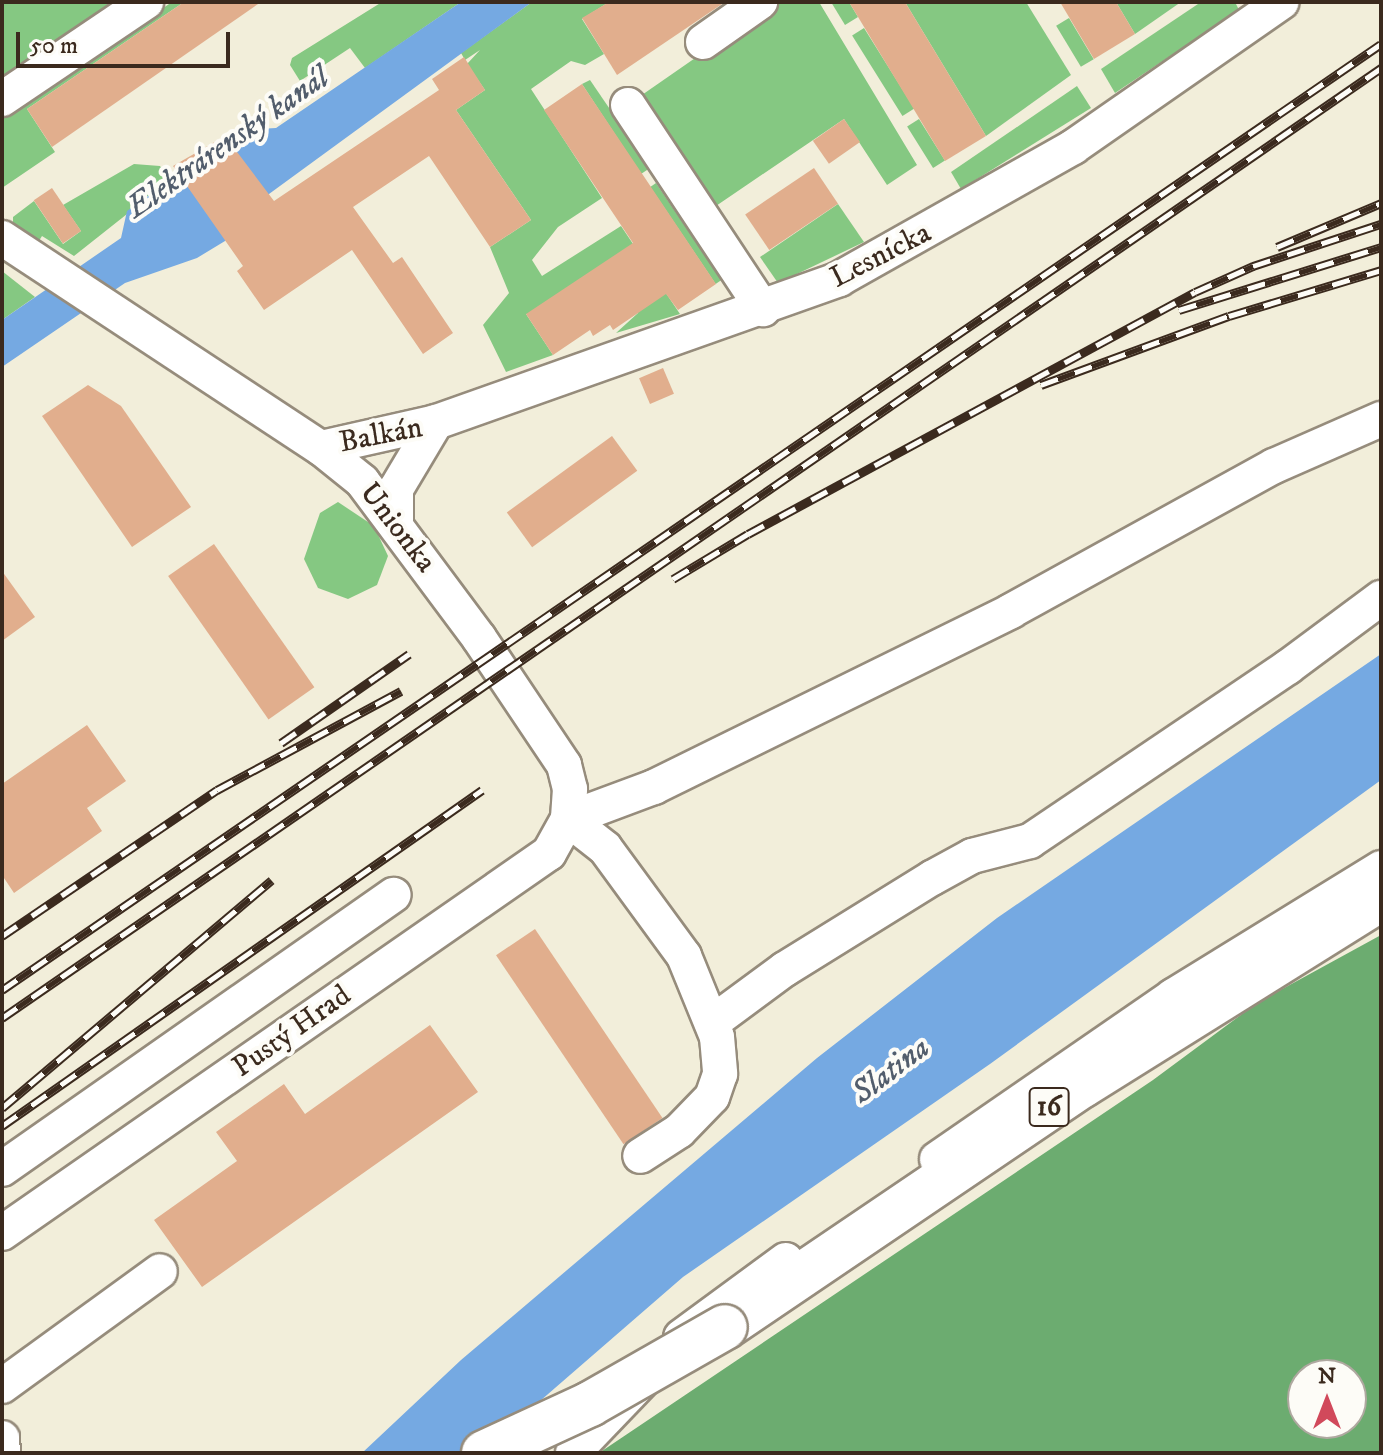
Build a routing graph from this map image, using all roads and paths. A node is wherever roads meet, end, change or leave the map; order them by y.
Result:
1 (146, 2) edge
2 (760, 2) edge
3 (1282, 2) edge
4 (703, 42) dead end
5 (2, 99) edge
6 (628, 105) dead end
7 (15, 247) edge
8 (763, 309) junction
9 (1381, 419) edge
10 (436, 422) junction
11 (321, 448) junction
12 (396, 520) junction
13 (1381, 598) edge
14 (568, 819) junction
15 (1381, 868) edge
16 (394, 895) dead end
17 (1381, 899) edge
18 (713, 1022) junction
19 (640, 1156) dead end
20 (2, 1169) edge
21 (2, 1233) edge
22 (160, 1271) dead end
23 (2, 1386) edge
24 (2, 1438) edge
25 (3, 1453) edge
26 (484, 1453) edge
27 (573, 1453) edge

1 - 5 street
2 - 4 street
3 - 8 street, Lesnícka
6 - 8 street
7 - 11 street, Unionka
8 - 10 street, Lesnícka
9 - 14 street
10 - 11 street, Balkán
10 - 12 street, Balkán
11 - 12 street, Unionka
12 - 14 street, Unionka
13 - 18 street
14 - 18 street
14 - 21 street, Pustý Hrad
15 - 27 street
16 - 20 street
17 - 26 main road, 16, bridge
18 - 19 street
22 - 23 street
24 - 25 street

